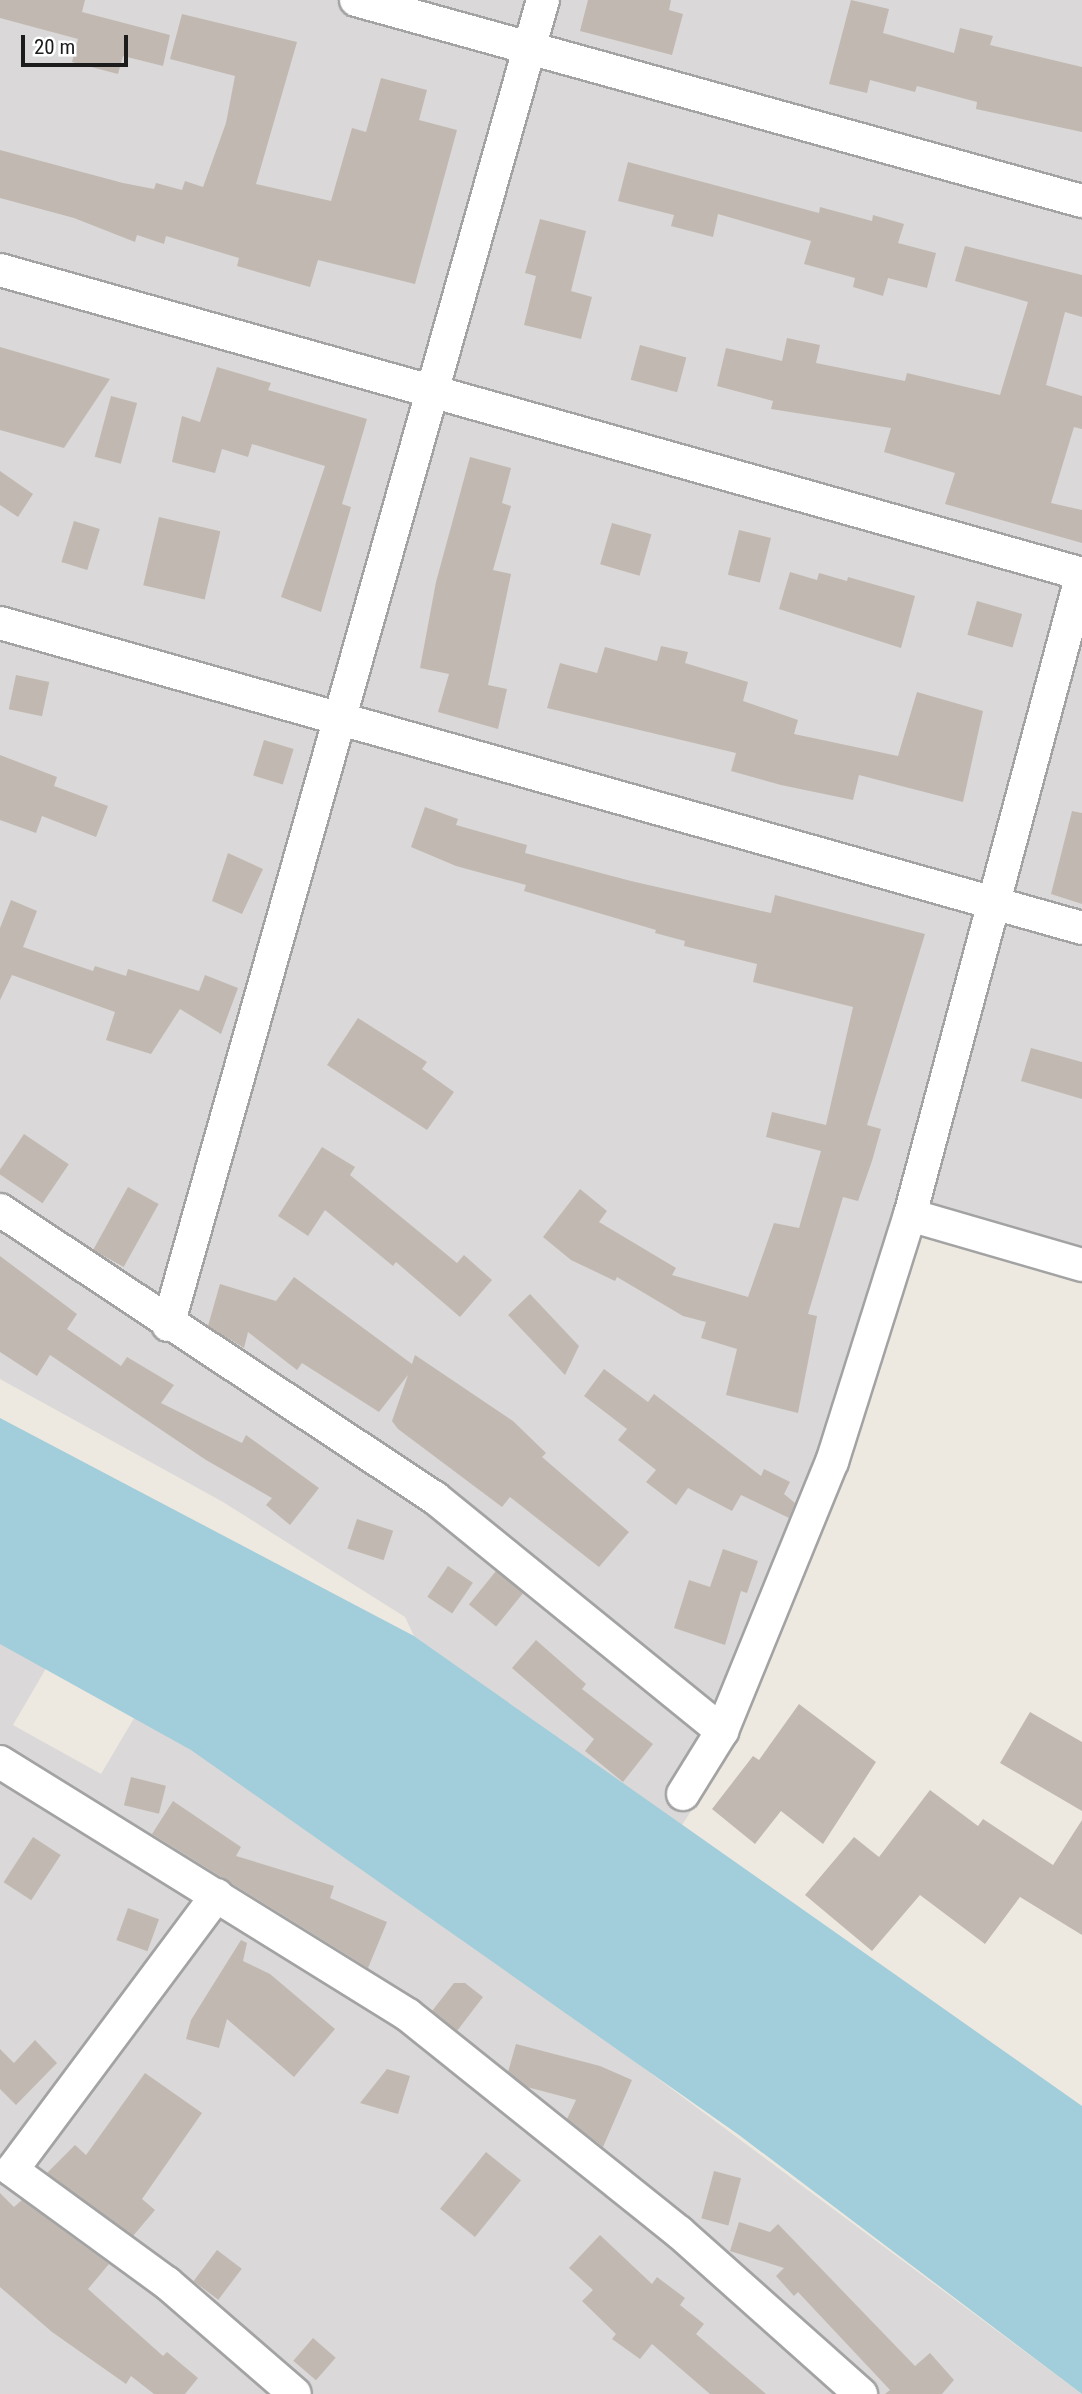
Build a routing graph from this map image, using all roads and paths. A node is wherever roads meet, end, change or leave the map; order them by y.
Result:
1 (356, 0) edge
2 (542, 0) edge
3 (528, 47) junction
4 (1082, 201) edge
5 (0, 270) edge
6 (433, 391) junction
7 (1082, 574) edge
8 (0, 623) edge
9 (340, 719) junction
10 (993, 903) junction
11 (1082, 928) edge
12 (0, 1210) edge
13 (910, 1215) junction
14 (1082, 1265) edge
15 (168, 1325) junction
16 (722, 1731) junction
17 (0, 1762) edge
18 (683, 1794) dead end
19 (217, 1895) junction
20 (6, 2173) edge
21 (295, 2394) edge
22 (860, 2394) edge

1 - 3 street
2 - 3 street
3 - 4 street
3 - 6 street
5 - 6 street
6 - 7 street
6 - 9 street
7 - 10 street
8 - 9 street
9 - 10 street
9 - 15 street
10 - 11 street
10 - 13 street
12 - 15 street
13 - 14 street
13 - 16 street
15 - 16 street
16 - 18 street
17 - 19 street
19 - 20 street
19 - 22 street
20 - 21 street

